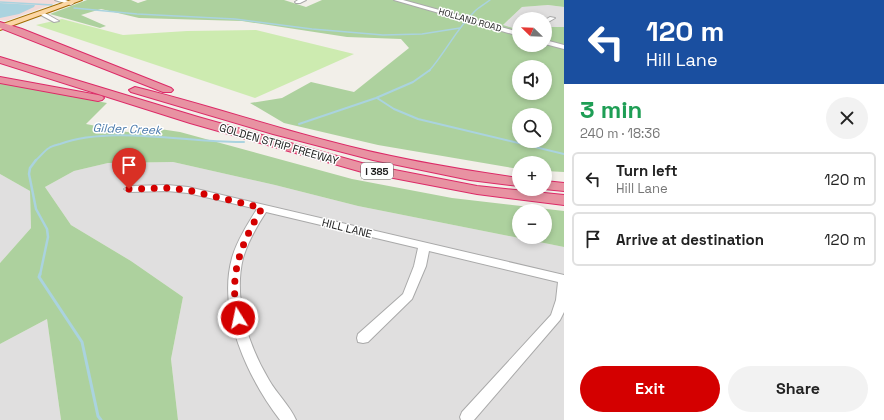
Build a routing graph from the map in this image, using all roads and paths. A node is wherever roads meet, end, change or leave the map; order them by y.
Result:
1 (58, 0) edge
2 (397, 0) edge
3 (75, 1) edge
4 (42, 13) junction
5 (56, 21) dead end
6 (2, 27) edge
7 (512, 32) edge
8 (552, 44) edge
9 (564, 47) edge
10 (0, 51) edge
11 (0, 60) edge
12 (0, 80) edge
13 (194, 120) junction
14 (326, 145) junction
15 (512, 181) edge
16 (552, 185) edge
17 (564, 186) edge
18 (129, 189) dead end
19 (564, 200) edge
20 (262, 208) junction
21 (424, 247) junction
22 (564, 280) edge
23 (362, 338) dead end
24 (467, 417) dead end
25 (289, 420) edge

1 - 3 street
2 - 7 street, HOLLAND ROAD
3 - 4 main road
4 - 5 street
4 - 6 main road
6 - 14 highway
8 - 9 street
10 - 14 highway, GOLDEN STRIP FREEWAY / I 385
11 - 13 highway, GOLDEN STRIP FREEWAY / I 385
12 - 13 highway
13 - 19 highway, GOLDEN STRIP FREEWAY / I 385
14 - 15 highway, GOLDEN STRIP FREEWAY / I 385
16 - 17 highway
18 - 20 street, HILL LANE
20 - 21 street, HILL LANE
20 - 25 street
21 - 22 street, HILL LANE
21 - 23 street
22 - 24 street

